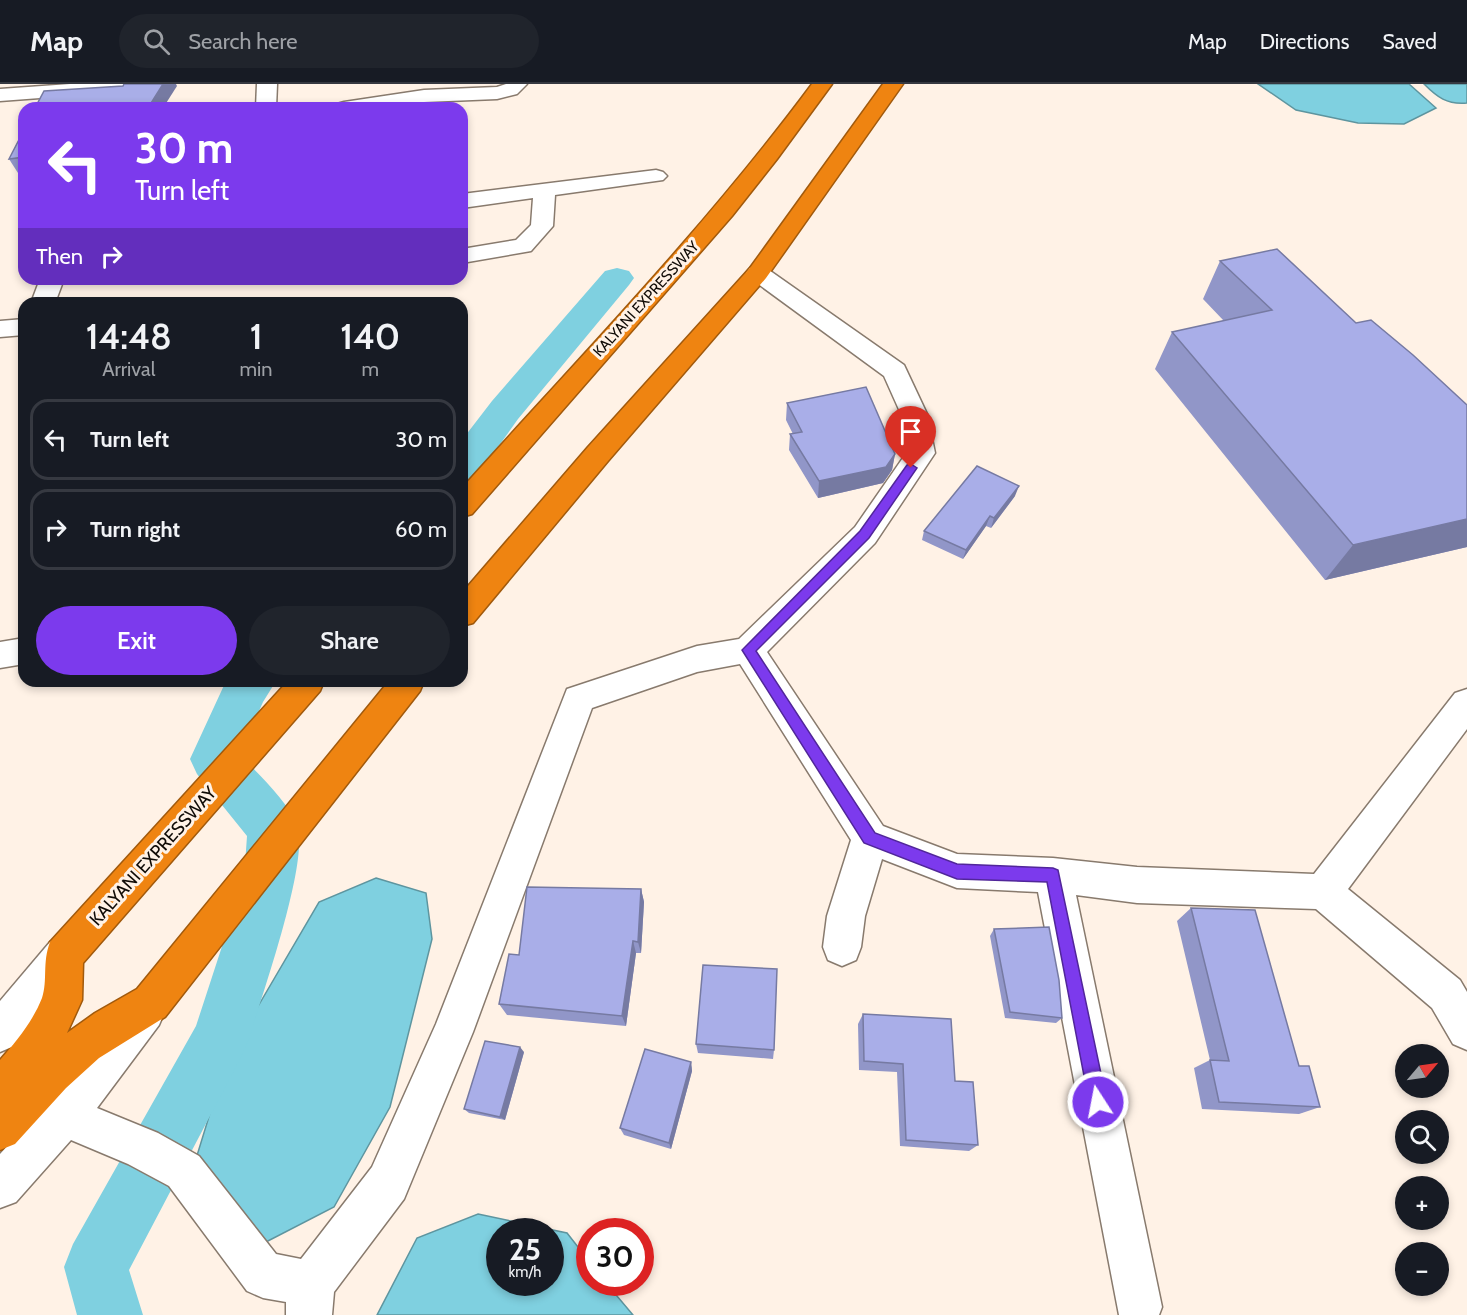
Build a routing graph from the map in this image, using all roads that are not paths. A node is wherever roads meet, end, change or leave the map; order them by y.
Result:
1 (147, 84) edge
2 (267, 84) edge
3 (517, 84) edge
4 (822, 84) edge
5 (893, 84) edge
6 (125, 85) edge
7 (5, 91) edge
8 (118, 102) edge
9 (266, 102) edge
10 (425, 102) edge
11 (656, 176) dead end
12 (544, 192) junction
13 (468, 200) edge
14 (468, 255) edge
15 (758, 273) junction
16 (18, 328) edge
17 (0, 329) edge
18 (468, 500) edge
19 (468, 607) edge
20 (748, 650) junction
21 (18, 652) edge
22 (0, 655) edge
23 (303, 687) edge
24 (403, 687) edge
25 (1467, 703) edge
26 (870, 838) junction
27 (1053, 875) junction
28 (1323, 892) junction
29 (842, 947) dead end
30 (64, 956) junction
31 (152, 1003) joint
32 (1467, 1030) edge
33 (0, 1032) edge
34 (31, 1092) edge
35 (0, 1129) edge
36 (0, 1186) edge
37 (310, 1300) edge
38 (1139, 1307) dead end

1 - 6 street
2 - 9 street
3 - 10 street
4 - 18 highway, KALYANI EXPRESSWAY
5 - 15 highway
6 - 7 street
6 - 8 street
11 - 12 street
12 - 13 street
12 - 14 street
15 - 19 highway
15 - 20 street
16 - 17 street
20 - 26 street
20 - 37 street
21 - 22 street
23 - 30 highway, KALYANI EXPRESSWAY
24 - 31 highway
25 - 28 street
26 - 27 street
26 - 29 street
27 - 28 street
27 - 38 street
28 - 32 street
30 - 33 street, KALYANI EXPRESSWAY
30 - 34 highway
31 - 34 street
34 - 35 highway
34 - 36 street
34 - 37 street

